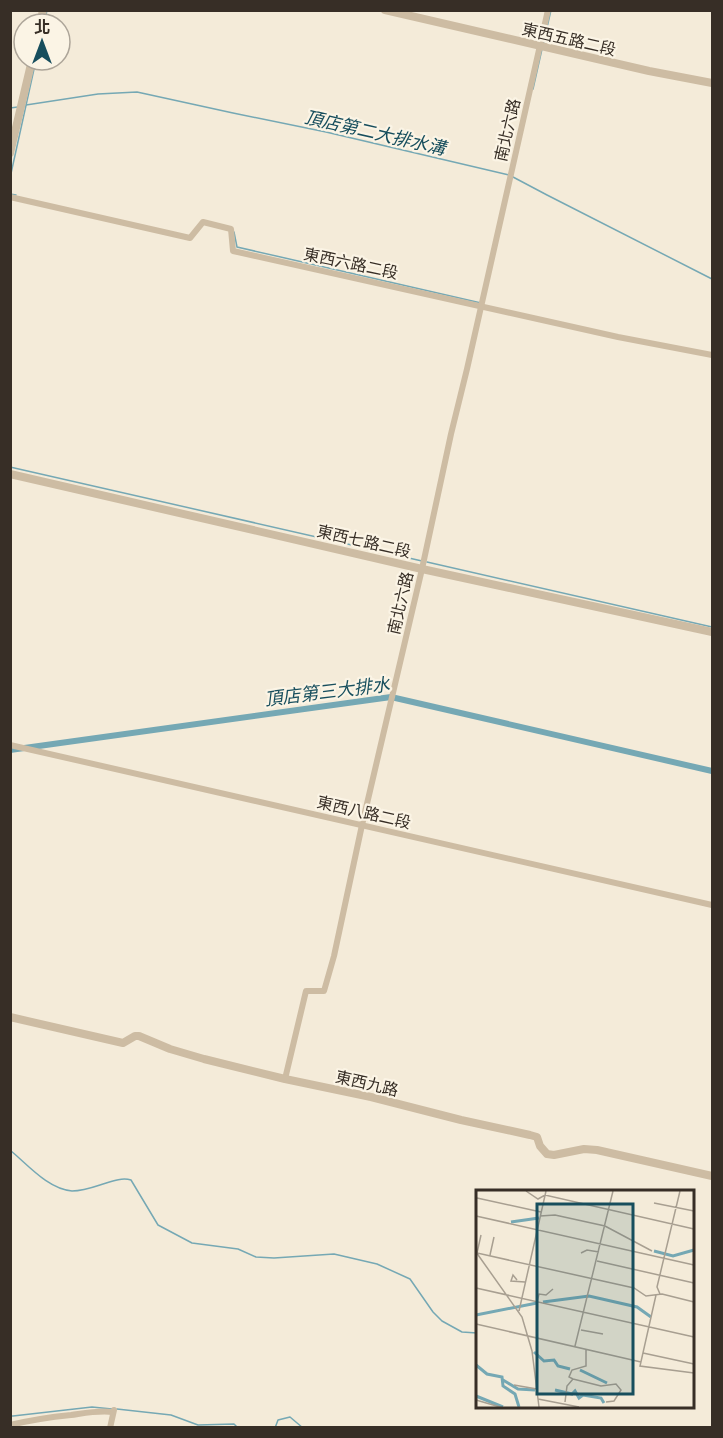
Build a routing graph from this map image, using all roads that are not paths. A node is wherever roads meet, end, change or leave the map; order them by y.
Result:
1 (385, 10) edge
2 (548, 10) edge
3 (539, 46) junction
4 (29, 72) edge
5 (712, 83) edge
6 (10, 153) edge
7 (10, 197) edge
8 (481, 306) junction
9 (712, 355) edge
10 (10, 474) edge
11 (422, 569) junction
12 (712, 632) edge
13 (10, 745) edge
14 (362, 825) junction
15 (712, 905) edge
16 (10, 1017) edge
17 (285, 1079) junction
18 (712, 1176) edge
19 (10, 1425) edge
20 (110, 1428) edge

1 - 3 street, 東西五路二段
2 - 3 street, 南北六路
3 - 5 street, 東西五路二段
3 - 8 street, 南北六路
4 - 6 street
7 - 8 street, 東西六路二段
8 - 9 street, 東西六路二段
8 - 11 street, 南北六路
10 - 11 street, 東西七路二段
11 - 12 street, 東西七路二段
11 - 14 street, 南北六路
13 - 14 street, 東西八路二段
14 - 15 street, 東西八路二段
14 - 17 street, 南北六路
16 - 17 street, 東西九路
17 - 18 street, 東西九路
19 - 20 street

